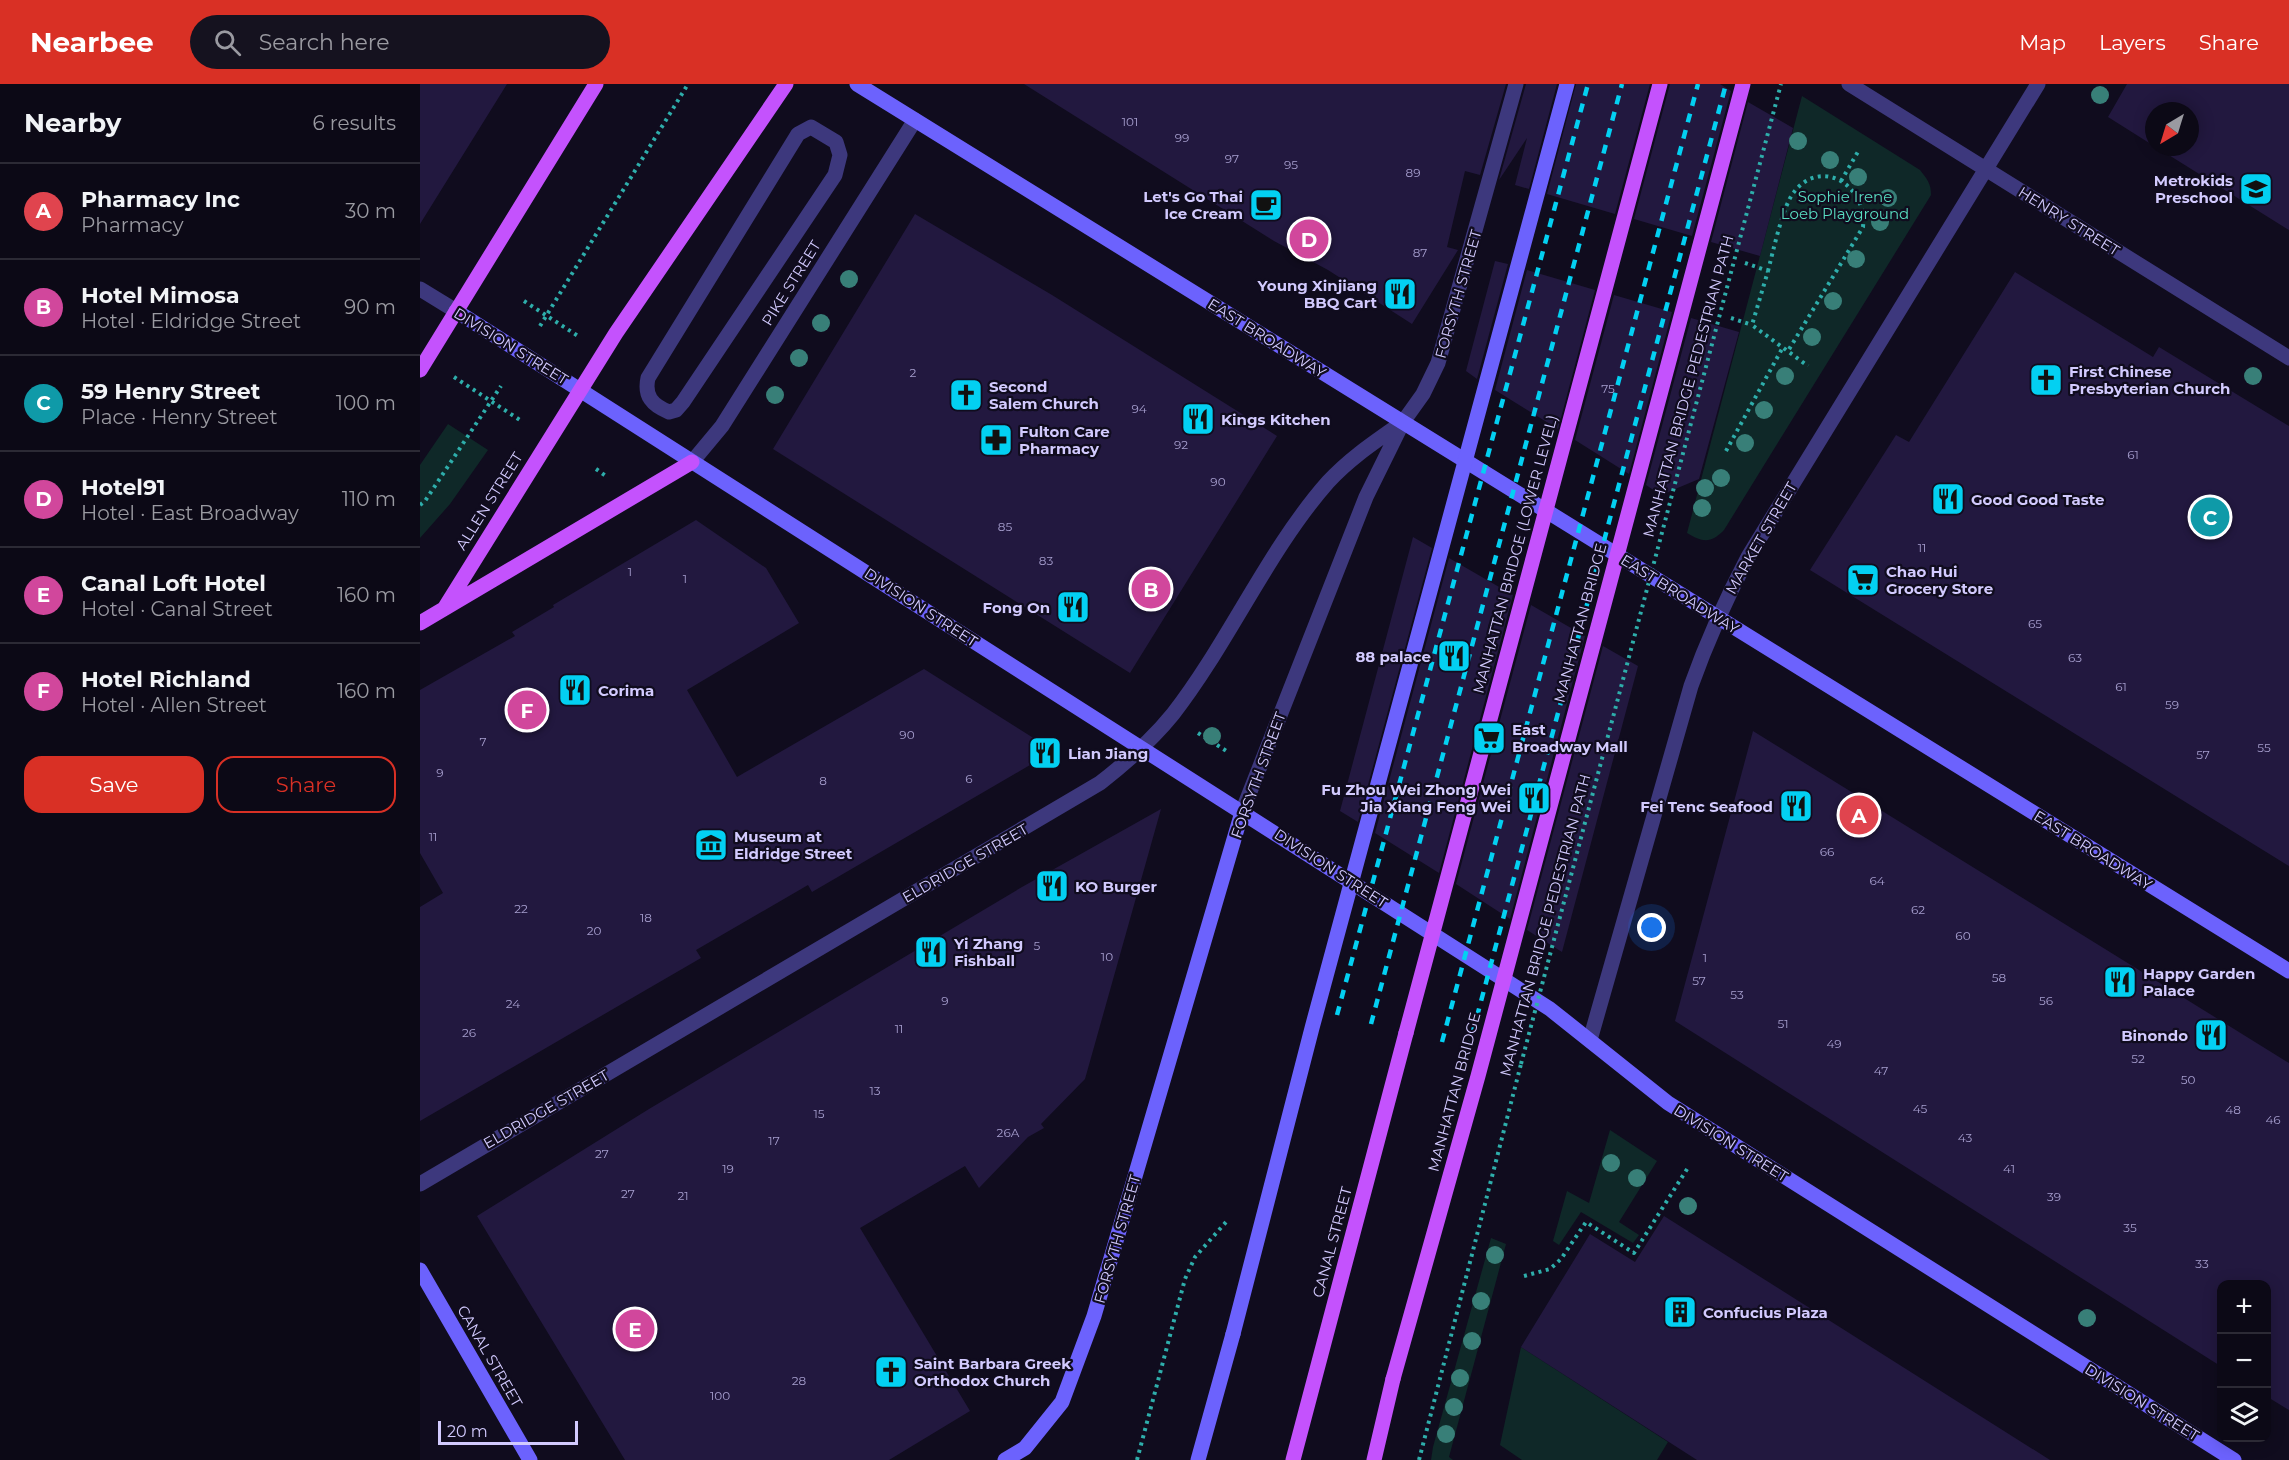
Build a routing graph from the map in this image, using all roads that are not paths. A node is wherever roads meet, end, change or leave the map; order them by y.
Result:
1 (597, 84) edge
2 (786, 84) edge
3 (857, 84) edge
4 (1516, 84) edge
5 (1567, 84) edge
6 (1660, 84) edge
7 (1743, 84) edge
8 (1849, 84) edge
9 (2038, 84) edge
10 (915, 120) junction
11 (1985, 170) junction
12 (420, 289) edge
13 (456, 311) junction
14 (2289, 358) edge
15 (420, 370) edge
16 (580, 390) junction
17 (676, 410) joint
18 (1403, 422) junction
19 (692, 462) junction
20 (444, 609) junction
21 (1718, 617) junction
22 (420, 623) edge
23 (1143, 747) junction
24 (1242, 812) junction
25 (2289, 970) edge
26 (1406, 1033) joint
27 (1590, 1040) junction
28 (420, 1184) edge
29 (420, 1270) edge
30 (530, 1460) edge
31 (1005, 1460) edge
32 (1198, 1460) edge
33 (1293, 1460) edge
34 (1374, 1460) edge
35 (2234, 1460) edge

1 - 13 main road
2 - 16 main road
3 - 10 main road, EAST BROADWAY
4 - 18 street, FORSYTH STREET
5 - 32 main road, bridge
6 - 26 main road, MANHATTAN BRIDGE (LOWER LEVEL), bridge
7 - 34 main road, MANHATTAN BRIDGE, bridge
8 - 11 street, HENRY STREET
9 - 11 street, MARKET STREET
10 - 18 main road, EAST BROADWAY
10 - 19 street, PIKE STREET
11 - 14 street, HENRY STREET
11 - 21 street, MARKET STREET
12 - 13 street, DIVISION STREET
13 - 15 main road
13 - 16 main road, DIVISION STREET
16 - 19 main road, DIVISION STREET
16 - 20 main road, ALLEN STREET
17 - 17 street
18 - 21 main road, EAST BROADWAY
18 - 23 street, ELDRIDGE STREET
18 - 24 street, FORSYTH STREET
19 - 20 main road
19 - 23 main road, DIVISION STREET
20 - 22 main road, ALLEN STREET
21 - 25 main road, EAST BROADWAY
21 - 27 street, MARKET STREET
23 - 24 main road, DIVISION STREET
23 - 28 street, ELDRIDGE STREET
24 - 27 main road, DIVISION STREET
24 - 31 main road, FORSYTH STREET
26 - 33 main road, CANAL STREET
27 - 35 main road, DIVISION STREET
29 - 30 main road, CANAL STREET

